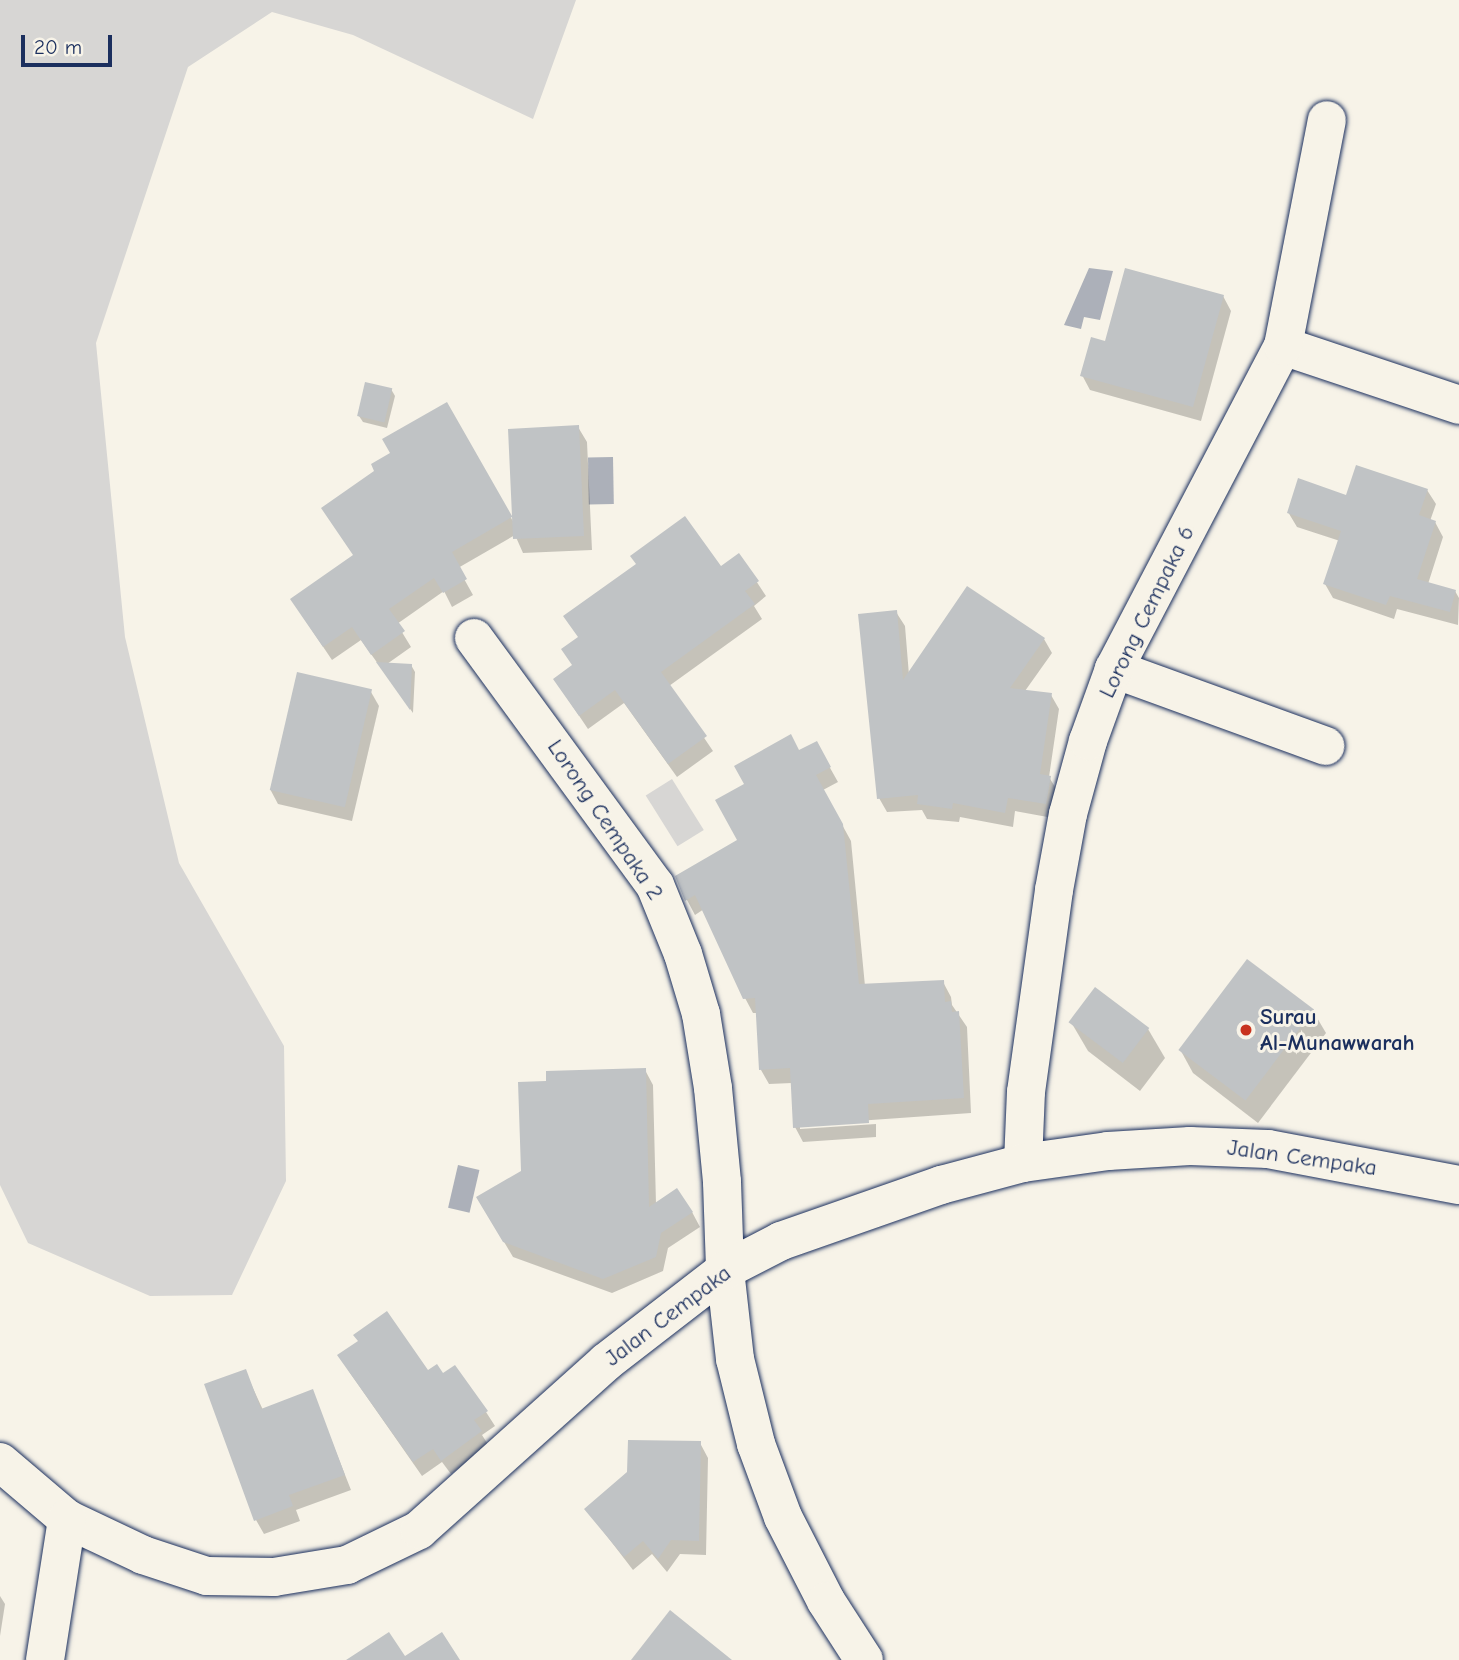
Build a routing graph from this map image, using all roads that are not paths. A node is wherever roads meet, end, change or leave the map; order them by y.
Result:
1 (1326, 120) dead end
2 (1283, 346) junction
3 (1459, 405) edge
4 (474, 638) dead end
5 (1114, 669) junction
6 (1325, 746) dead end
7 (1023, 1163) junction
8 (1459, 1185) edge
9 (725, 1270) junction
10 (0, 1462) edge
11 (67, 1519) junction
12 (45, 1660) edge
13 (864, 1660) edge

1 - 2 street, Lorong Cempaka 6
2 - 3 street
2 - 5 street, Lorong Cempaka 6
4 - 9 street, Lorong Cempaka 2
5 - 6 street
5 - 7 street, Lorong Cempaka 6
7 - 8 street, Jalan Cempaka
7 - 9 street, Jalan Cempaka
9 - 11 street, Jalan Cempaka
9 - 13 street, Lorong Cempaka 2
10 - 11 street, Jalan Cempaka
11 - 12 street

